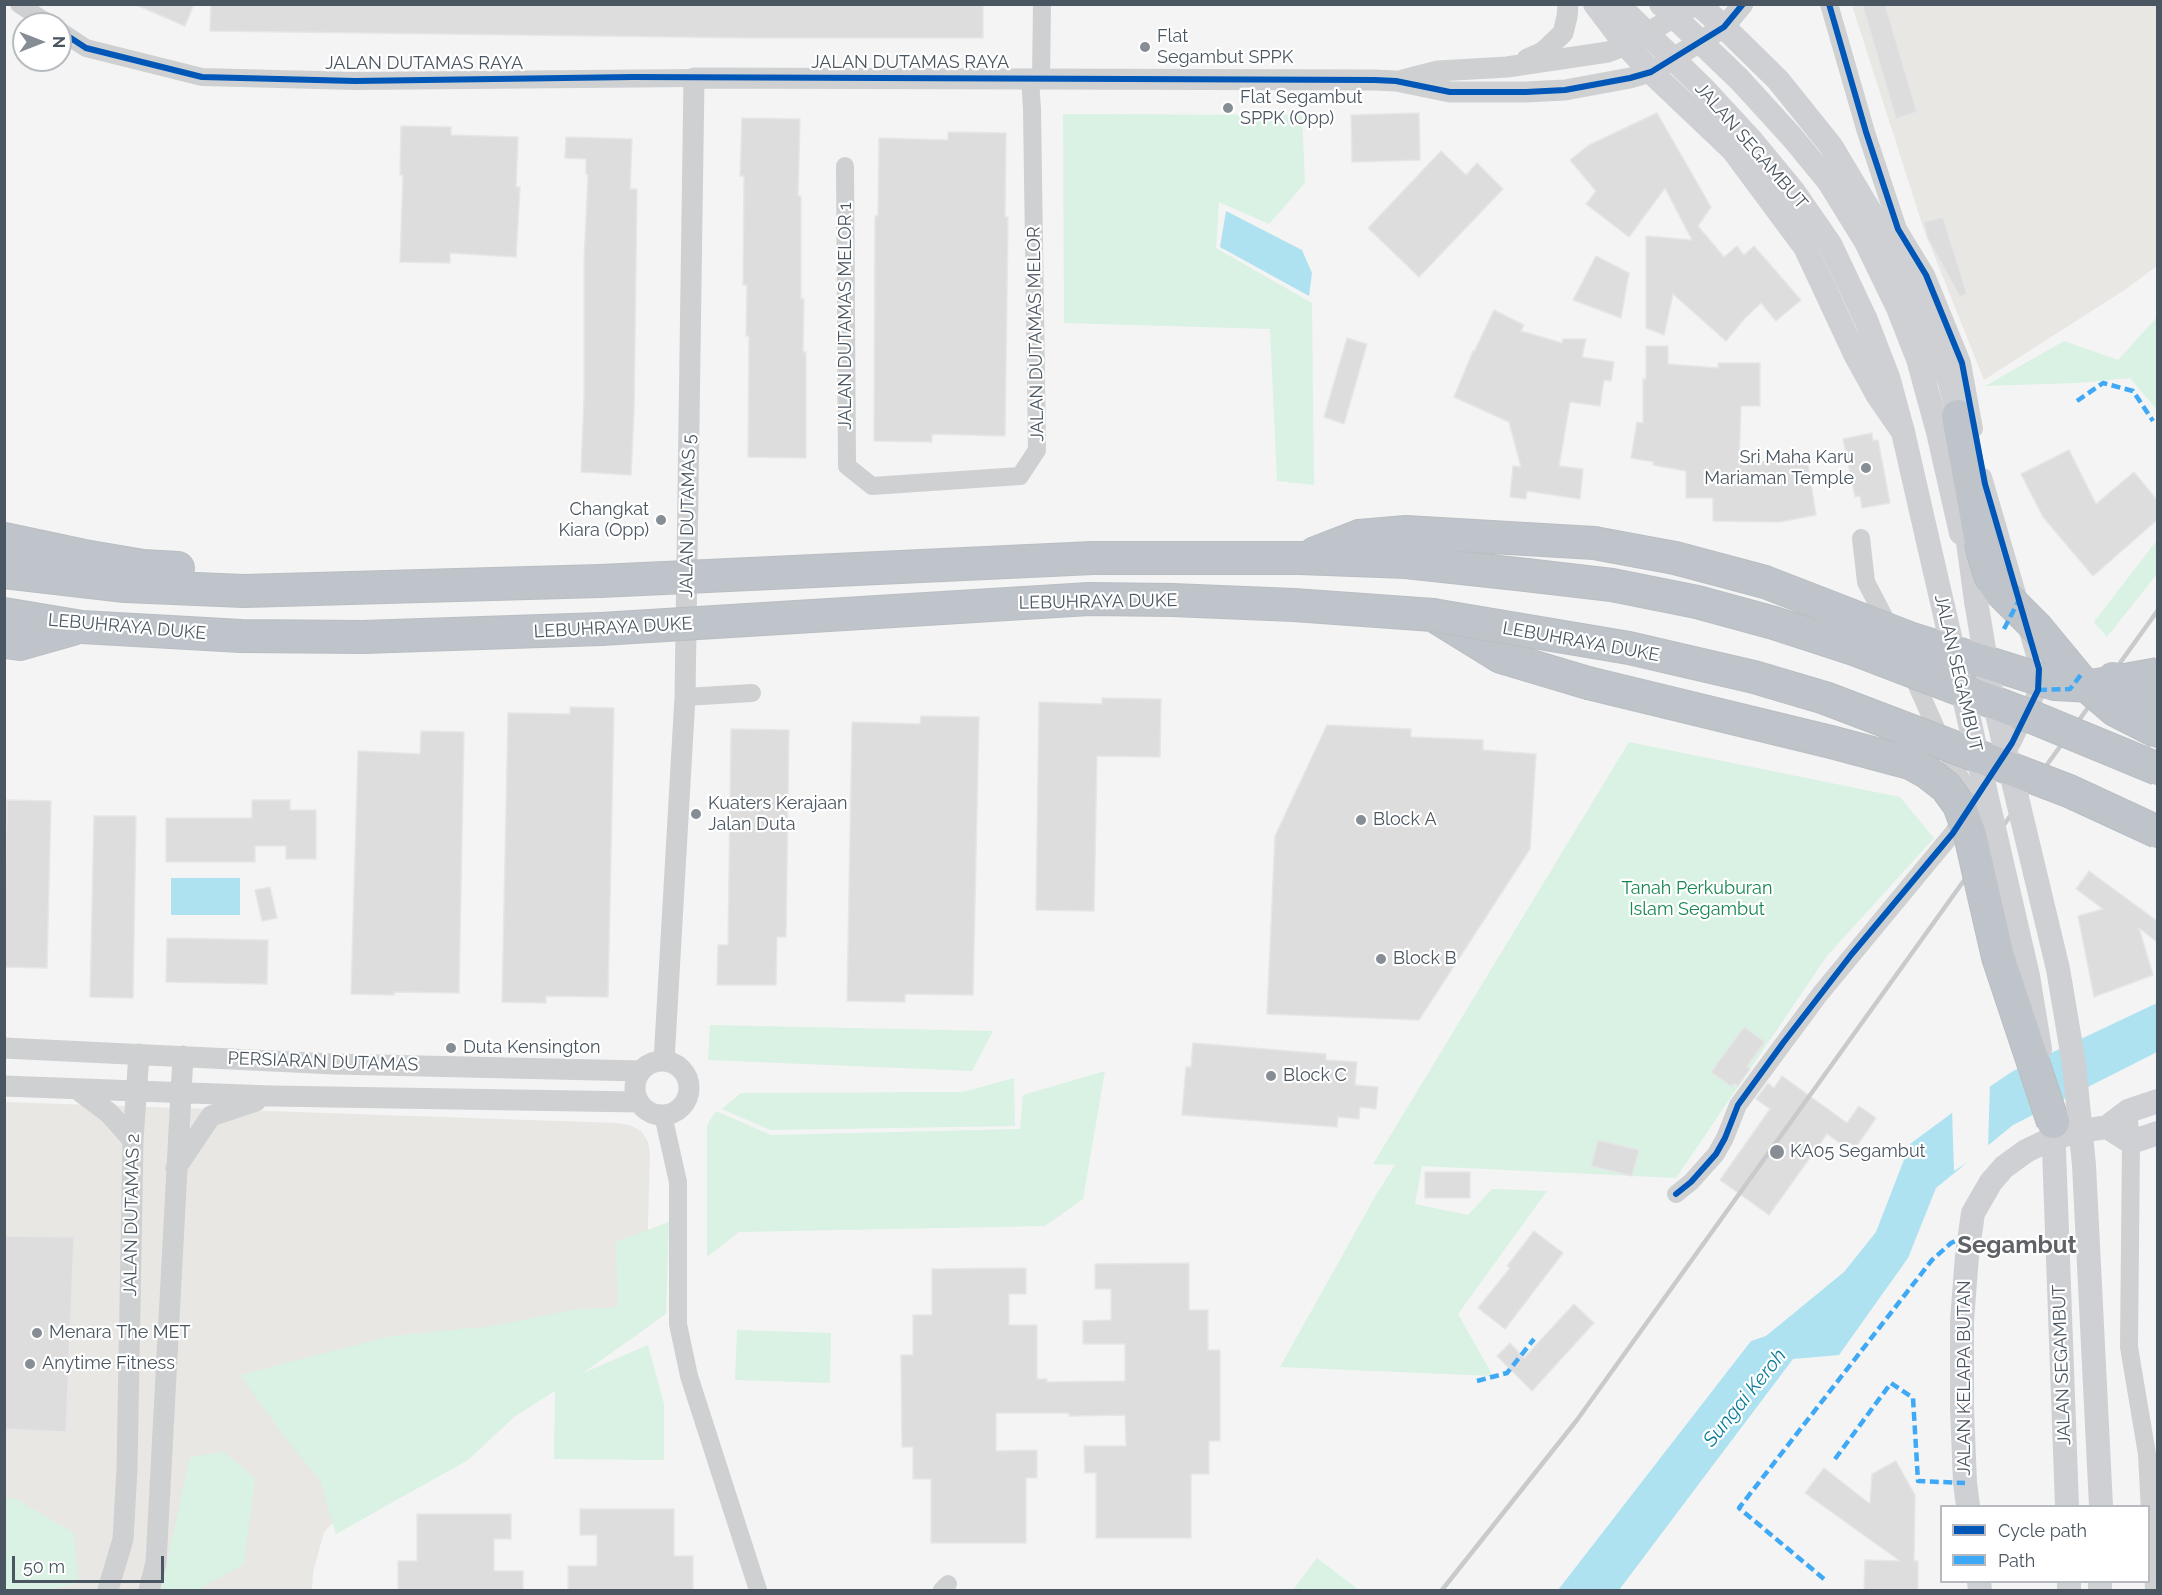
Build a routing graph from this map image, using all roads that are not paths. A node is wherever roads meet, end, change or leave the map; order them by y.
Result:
1 (1042, 4) edge
2 (1568, 4) edge
3 (1595, 4) edge
4 (1617, 4) edge
5 (1661, 4) edge
6 (1698, 4) edge
7 (1743, 4) edge
8 (1829, 4) edge
9 (1724, 27) junction
10 (72, 39) edge
11 (1626, 45) junction
12 (1746, 48) junction
13 (1507, 67) junction
14 (1650, 72) junction
15 (694, 78) junction
16 (1036, 79) junction
17 (1396, 81) junction
18 (1682, 101) junction
19 (845, 166) dead end
20 (1958, 416) junction
21 (1903, 432) junction
22 (847, 466) joint
23 (4, 538) edge
24 (1861, 538) dead end
25 (1300, 558) junction
26 (4, 572) edge
27 (244, 591) junction
28 (1976, 601) junction
29 (4, 614) edge
30 (1432, 615) junction
31 (82, 627) junction
32 (2037, 628) junction
33 (4, 642) edge
34 (2157, 674) edge
35 (752, 693) dead end
36 (685, 697) junction
37 (2157, 700) edge
38 (2157, 732) edge
39 (2157, 769) edge
40 (1973, 801) junction
41 (2157, 832) edge
42 (4, 1048) edge
43 (140, 1054) junction
44 (183, 1056) junction
45 (664, 1061) junction
46 (641, 1071) junction
47 (4, 1086) edge
48 (77, 1089) junction
49 (137, 1092) junction
50 (181, 1093) junction
51 (271, 1096) junction
52 (2157, 1101) edge
53 (639, 1102) junction
54 (2128, 1111) junction
55 (663, 1115) junction
56 (2053, 1122) junction
57 (2107, 1127) junction
58 (2157, 1133) edge
59 (134, 1140) junction
60 (2131, 1142) junction
61 (176, 1168) junction
62 (1676, 1194) dead end
63 (1968, 1505) edge
64 (2067, 1505) edge
65 (2101, 1505) edge
66 (2150, 1505) edge
67 (2150, 1512) edge
68 (108, 1590) edge
69 (149, 1590) edge
70 (758, 1590) edge
71 (2154, 1590) edge

1 - 16 street
2 - 13 street
3 - 11 main road
4 - 21 main road, JALAN SEGAMBUT, bridge
5 - 28 main road, JALAN SEGAMBUT, bridge
6 - 9 main road
6 - 11 street, JALAN DUTAMAS RAYA
7 - 9 street, JALAN DUTAMAS RAYA
8 - 40 street
9 - 12 main road
9 - 14 street, JALAN DUTAMAS RAYA
10 - 15 street, JALAN DUTAMAS RAYA
11 - 13 street, JALAN DUTAMAS RAYA
11 - 14 main road
12 - 18 main road
12 - 20 main road
13 - 17 street, JALAN DUTAMAS RAYA
14 - 17 street, JALAN DUTAMAS RAYA
14 - 18 main road
15 - 16 street, JALAN DUTAMAS RAYA
15 - 36 street, JALAN DUTAMAS 5
16 - 17 street, JALAN DUTAMAS RAYA
16 - 22 street, JALAN DUTAMAS MELOR
18 - 21 main road
19 - 22 street, JALAN DUTAMAS MELOR 1
20 - 28 main road, bridge
20 - 32 highway, bridge
21 - 56 main road, JALAN SEGAMBUT, bridge
23 - 27 highway
24 - 40 street
25 - 27 highway, bridge
25 - 34 highway, bridge
25 - 39 highway, bridge
26 - 27 highway
28 - 65 main road, JALAN SEGAMBUT, bridge
29 - 31 highway, LEBUHRAYA DUKE
30 - 31 highway, LEBUHRAYA DUKE, bridge
30 - 41 highway, LEBUHRAYA DUKE, bridge
30 - 56 highway, bridge
31 - 33 highway
32 - 37 highway, bridge
32 - 38 highway, bridge
35 - 36 street
36 - 45 street, JALAN DUTAMAS 5
40 - 62 street
42 - 43 street, PERSIARAN DUTAMAS
43 - 44 street, PERSIARAN DUTAMAS
43 - 49 street, JALAN DUTAMAS 2
44 - 46 street, PERSIARAN DUTAMAS
44 - 50 street
45 - 46 street
45 - 55 street
46 - 53 street
47 - 48 street, PERSIARAN DUTAMAS
48 - 49 street, PERSIARAN DUTAMAS
48 - 59 street
49 - 50 street, PERSIARAN DUTAMAS
49 - 59 street, JALAN DUTAMAS 2
50 - 51 street, PERSIARAN DUTAMAS
50 - 61 street
51 - 53 street, PERSIARAN DUTAMAS
51 - 61 street
52 - 54 main road
53 - 55 street
54 - 57 main road
54 - 60 street
55 - 70 street
56 - 64 main road, JALAN SEGAMBUT, bridge
57 - 60 main road
57 - 63 main road, JALAN KELAPA BUTAN
58 - 60 main road
59 - 68 street, JALAN DUTAMAS 2
60 - 66 street
61 - 69 street
67 - 71 street

